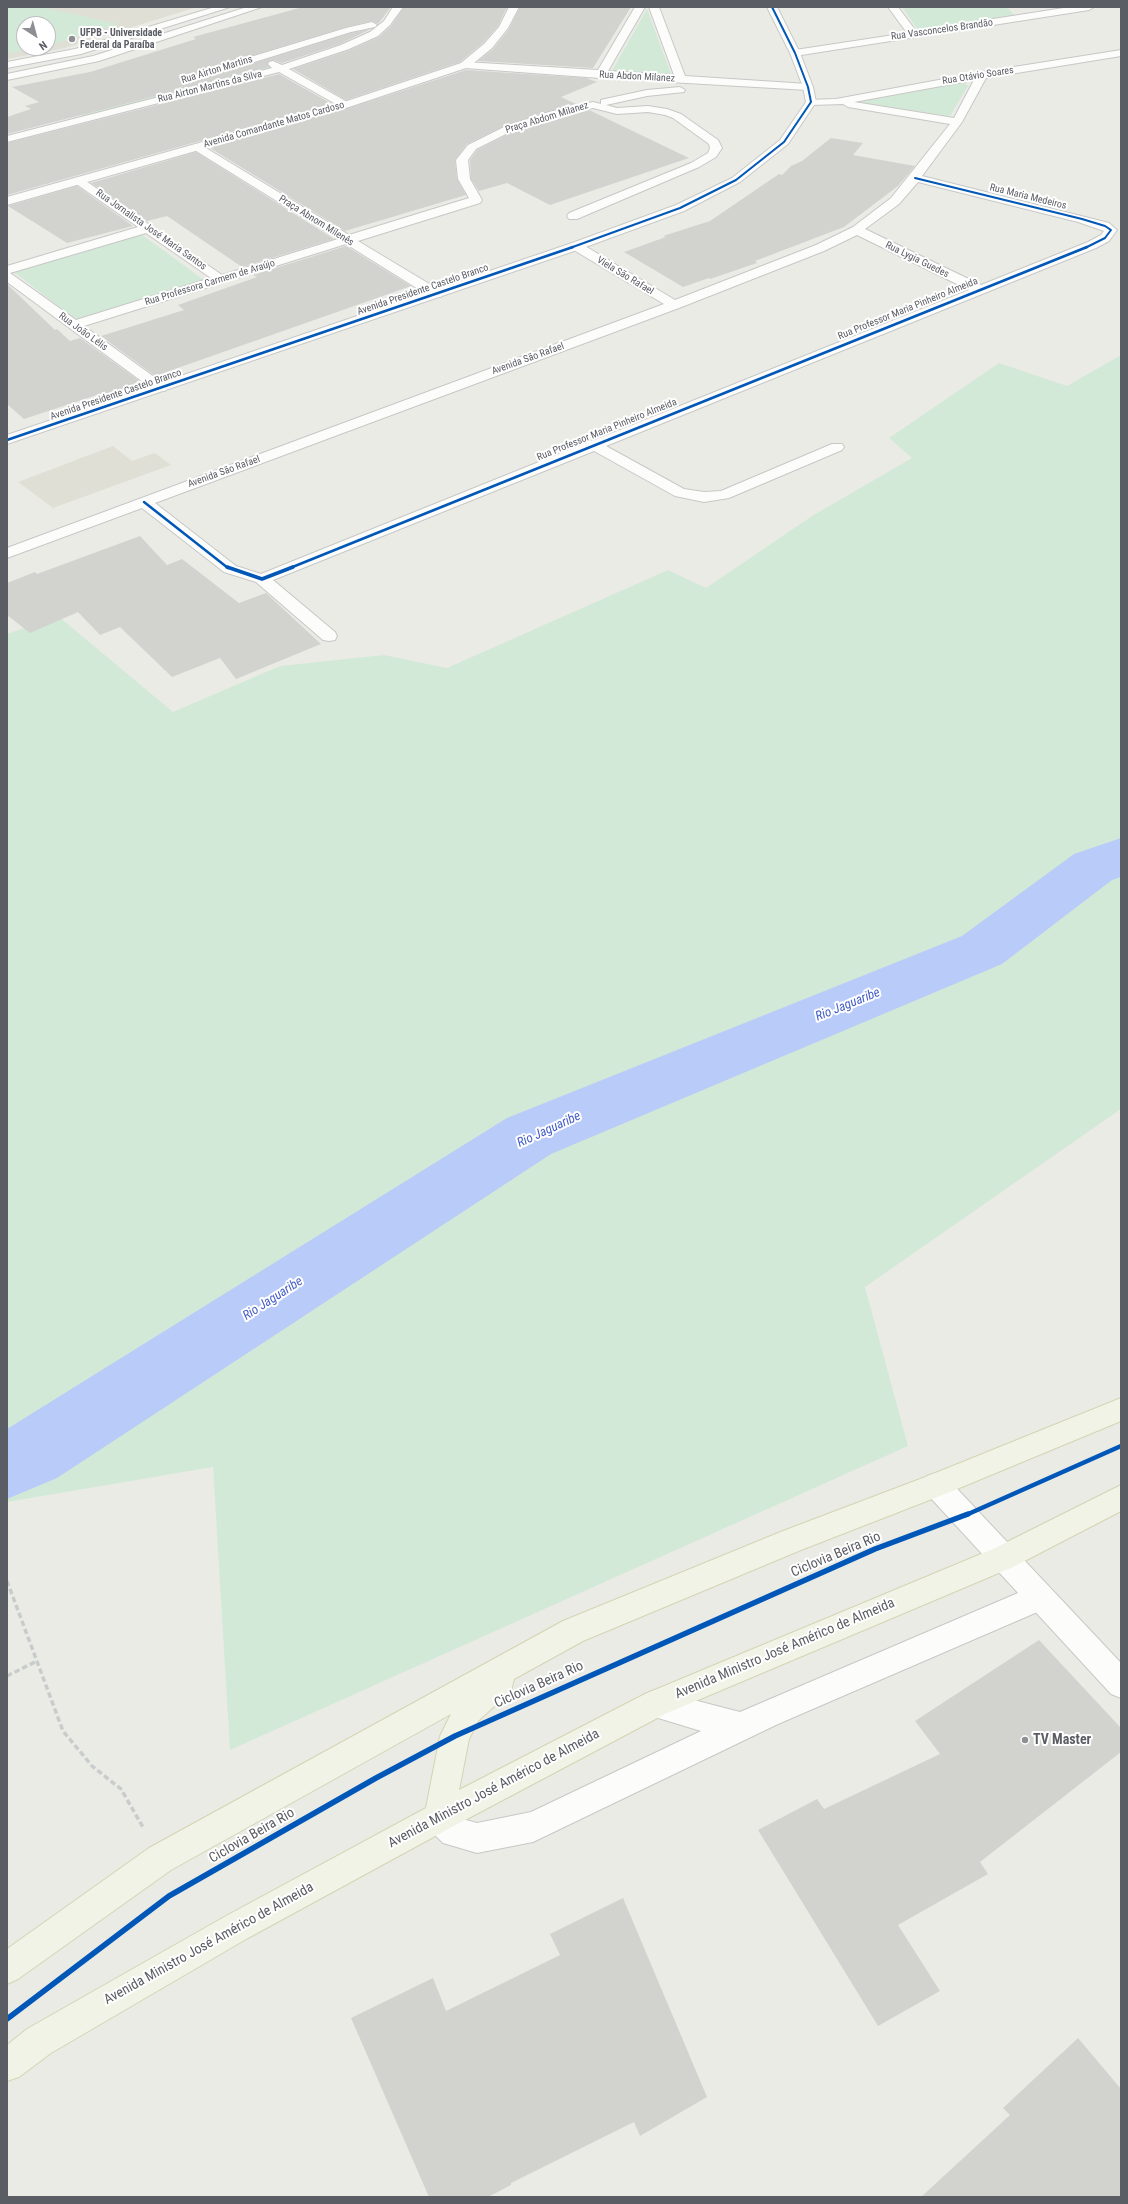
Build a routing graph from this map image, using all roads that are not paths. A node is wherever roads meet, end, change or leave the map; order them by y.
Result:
1 (225, 7) edge
2 (257, 7) edge
3 (398, 7) edge
4 (514, 7) edge
5 (640, 7) edge
6 (654, 7) edge
7 (772, 7) edge
8 (893, 7) edge
9 (1016, 7) edge
10 (1088, 7) edge
11 (1025, 18) junction
12 (387, 23) junction
13 (913, 34) junction
14 (795, 53) junction
15 (1121, 53) edge
16 (260, 57) junction
17 (7, 65) edge
18 (465, 65) junction
19 (282, 68) junction
20 (600, 74) junction
21 (202, 75) dead end
22 (982, 75) junction
23 (7, 77) edge
24 (681, 79) junction
25 (724, 82) junction
26 (808, 87) junction
27 (126, 97) dead end
28 (811, 102) junction
29 (836, 102) junction
30 (593, 104) junction
31 (345, 105) junction
32 (957, 122) junction
33 (29, 133) junction
34 (7, 139) edge
35 (197, 147) junction
36 (915, 178) junction
37 (79, 181) junction
38 (7, 201) edge
39 (573, 216) dead end
40 (149, 228) junction
41 (857, 230) junction
42 (347, 240) junction
43 (1092, 245) joint
44 (576, 246) junction
45 (7, 270) edge
46 (7, 276) edge
47 (222, 280) junction
48 (978, 290) junction
49 (436, 294) junction
50 (674, 305) junction
51 (73, 325) junction
52 (160, 388) junction
53 (7, 440) edge
54 (593, 444) junction
55 (836, 447) dead end
56 (144, 502) junction
57 (7, 553) edge
58 (262, 579) junction
59 (329, 636) dead end
60 (1121, 1409) edge
61 (936, 1485) junction
62 (1121, 1497) edge
63 (1003, 1558) junction
64 (1039, 1597) junction
65 (572, 1631) junction
66 (1121, 1684) edge
67 (654, 1704) junction
68 (740, 1727) junction
69 (440, 1817) junction
70 (7, 1968) edge
71 (7, 2065) edge

1 - 17 street
2 - 23 street
3 - 12 street, Rua Airton Martins da Silva
4 - 18 street, Avenida Comandante Matos Cardoso
5 - 20 street
6 - 24 street
7 - 14 street
8 - 13 street
9 - 11 street
10 - 11 street, Rua Vasconcelos Brandão
11 - 13 street, Rua Vasconcelos Brandão
12 - 16 street, Rua Airton Martins
12 - 19 street, Rua Airton Martins da Silva
13 - 14 street, Rua Vasconcelos Brandão
14 - 26 street
15 - 22 street, Rua Otávio Soares
16 - 19 street
16 - 21 street, Rua Airton Martins
18 - 20 street, Rua Abdon Milanez
18 - 31 street, Avenida Comandante Matos Cardoso
19 - 31 street
19 - 33 street, Rua Airton Martins da Silva
20 - 24 street, Rua Abdon Milanez
22 - 29 street, Rua Otávio Soares
22 - 32 street, Avenida São Rafael
24 - 25 street, Rua Abdon Milanez
25 - 26 street, Rua Abdon Milanez
25 - 30 street
26 - 28 street
27 - 33 street
28 - 29 street, Rua Otávio Soares
28 - 44 street, Avenida Presidente Castelo Branco
29 - 32 street, Rua Otávio Soares
30 - 39 street, Praça Abdom Milanez
30 - 42 street, Praça Abdom Milanez
31 - 35 street, Avenida Comandante Matos Cardoso
32 - 36 street, Avenida São Rafael
33 - 34 street, Rua Airton Martins da Silva
35 - 37 street, Avenida Comandante Matos Cardoso
35 - 42 street, Praça Abnom Milenês
36 - 41 street, Avenida São Rafael
36 - 43 street, Rua Maria Medeiros
37 - 38 street, Avenida Comandante Matos Cardoso
37 - 40 street, Rua Jornalista José Maria Santos
40 - 45 street
40 - 47 street, Rua Jornalista José Maria Santos
41 - 48 street, Rua Lygia Guedes
41 - 50 street, Avenida São Rafael
42 - 47 street, Rua Professora Carmem de Araújo
42 - 49 street, Praça Abnom Milenês
43 - 48 street, Rua Professor Maria Pinheiro Almeida
44 - 49 street, Avenida Presidente Castelo Branco
44 - 50 street, Viela São Rafael
46 - 51 street, Rua João Lélis
47 - 51 street, Rua Professora Carmem de Araújo
48 - 54 street, Rua Professor Maria Pinheiro Almeida
49 - 52 street, Avenida Presidente Castelo Branco
50 - 56 street, Avenida São Rafael
51 - 52 street, Rua João Lélis
52 - 53 street, Avenida Presidente Castelo Branco
54 - 55 street
54 - 58 street, Rua Professor Maria Pinheiro Almeida
56 - 57 street, Avenida São Rafael
56 - 58 street
58 - 59 street
60 - 61 main road
61 - 63 street
61 - 65 main road
62 - 63 main road, Avenida Ministro José Américo de Almeida
63 - 64 street
63 - 67 main road, Avenida Ministro José Américo de Almeida
64 - 66 street
64 - 68 street
65 - 69 main road
65 - 70 main road
67 - 68 street
67 - 69 main road, Avenida Ministro José Américo de Almeida
68 - 69 street
69 - 71 main road, Avenida Ministro José Américo de Almeida

